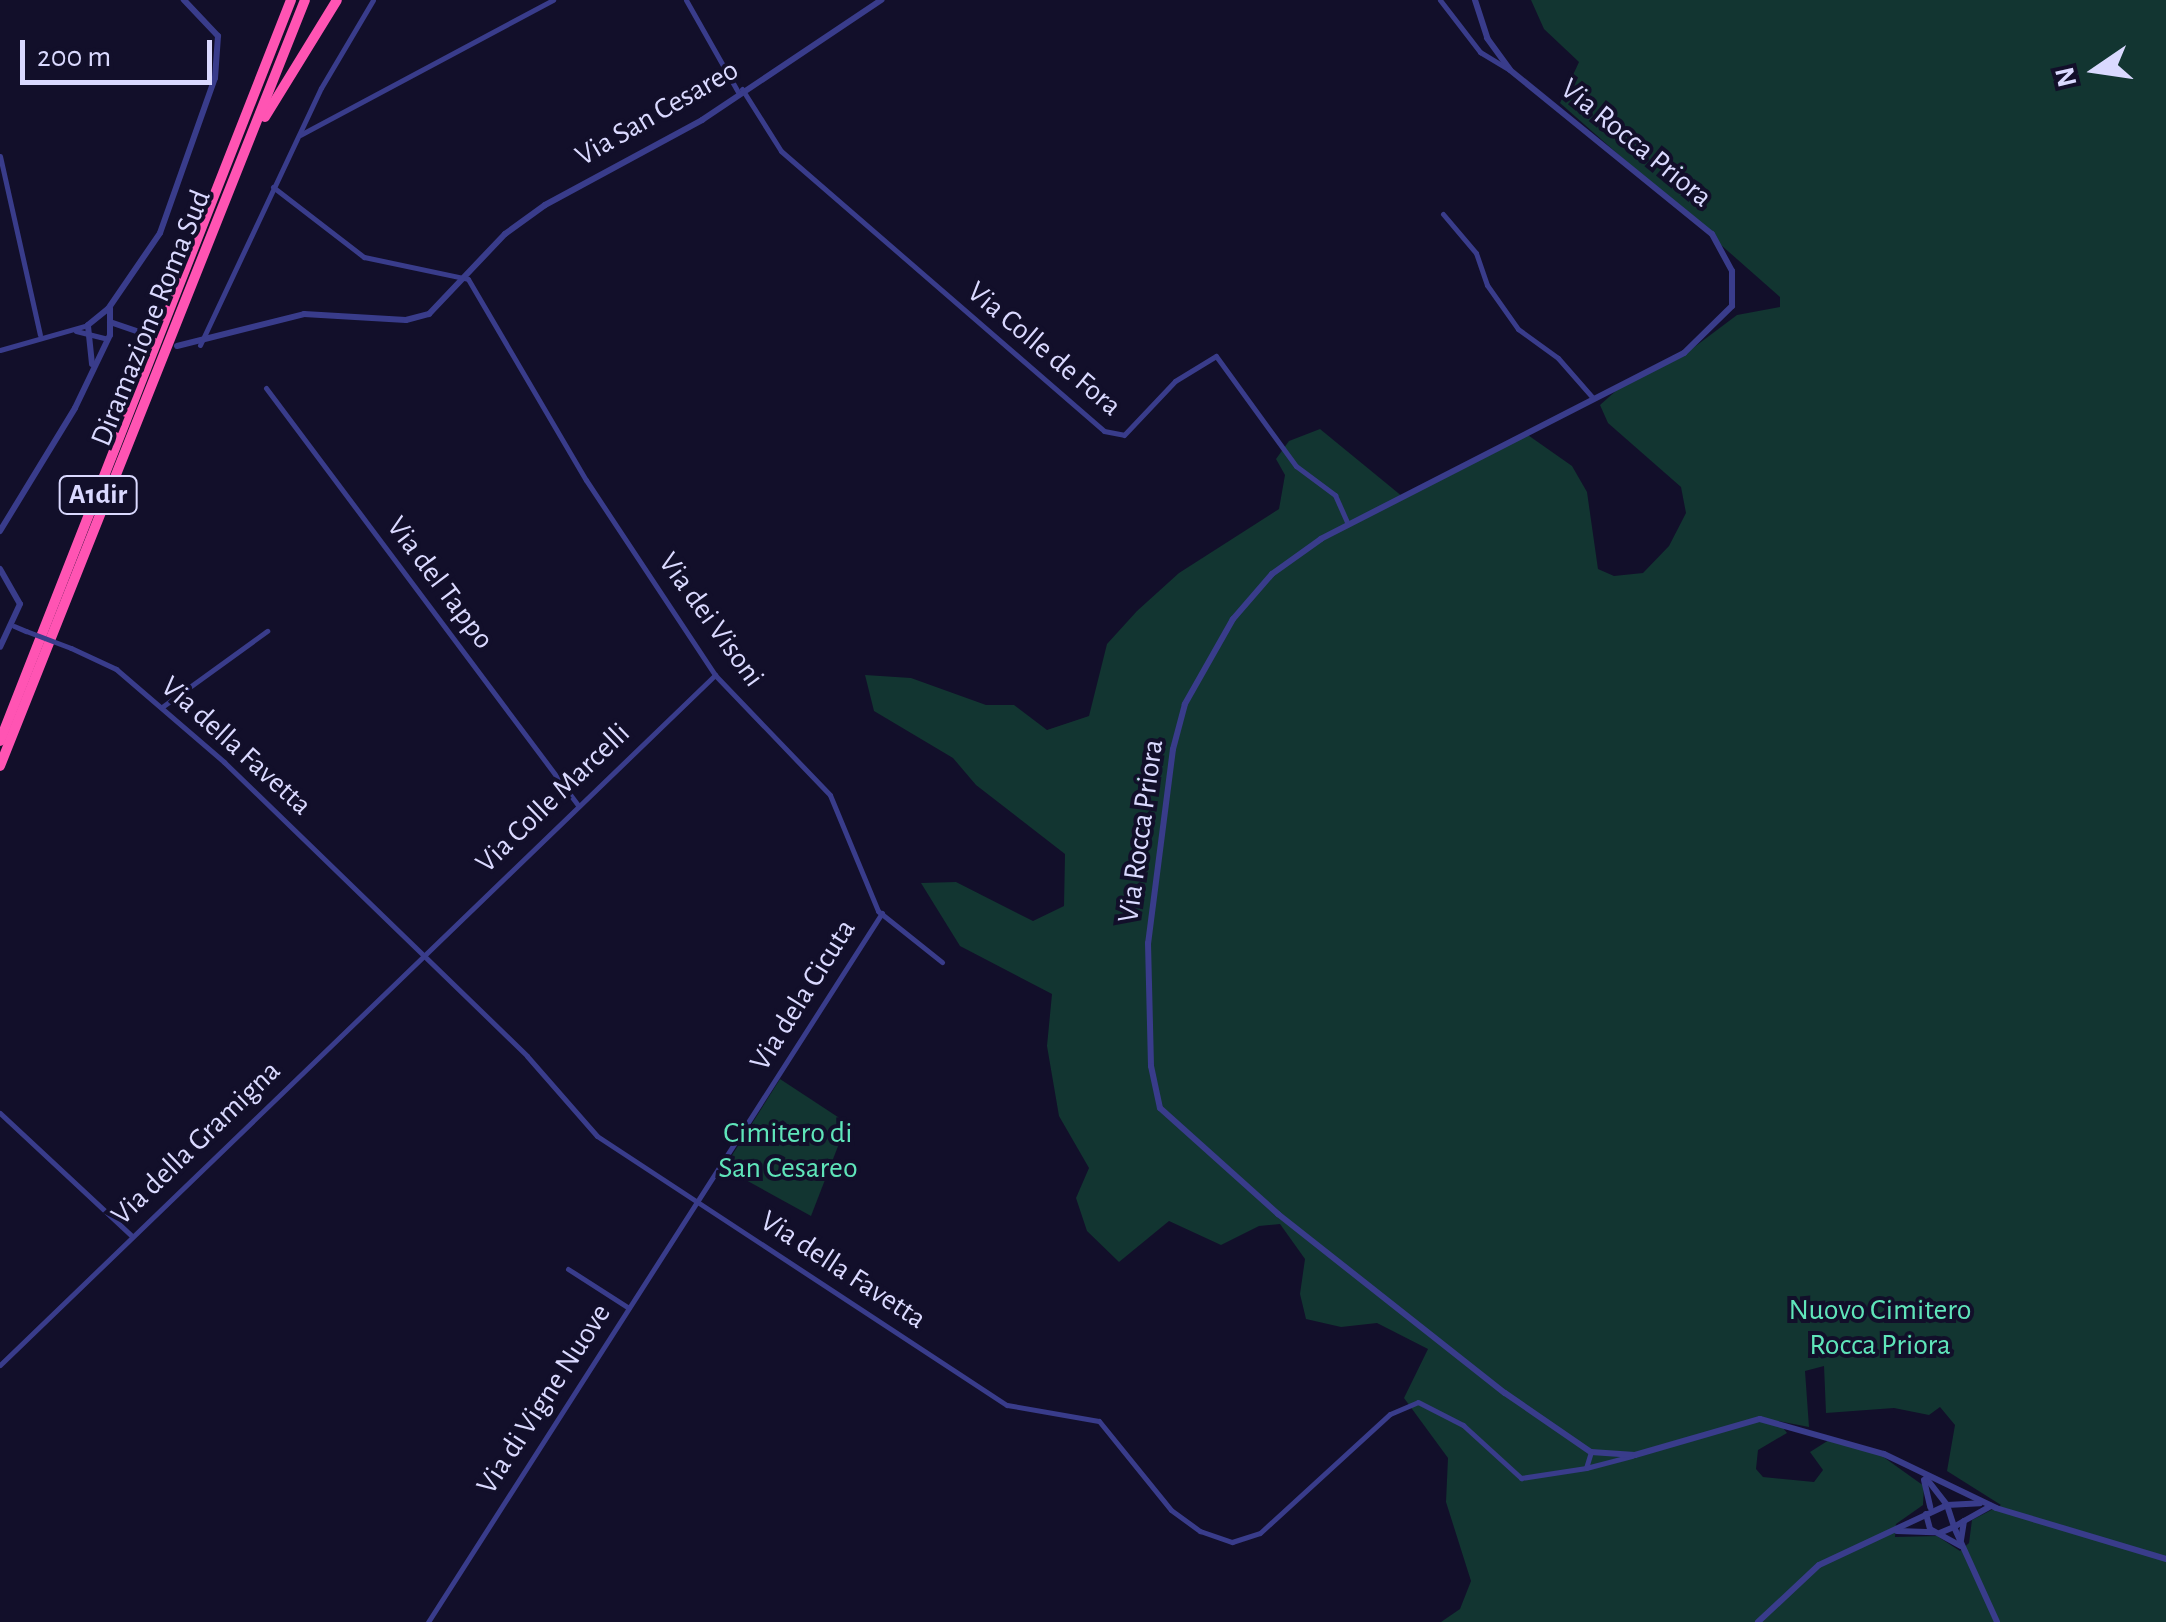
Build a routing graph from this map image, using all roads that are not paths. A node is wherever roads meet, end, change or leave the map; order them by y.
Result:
1 (184, 0) edge
2 (289, 0) edge
3 (305, 0) edge
4 (337, 0) edge
5 (373, 0) edge
6 (553, 0) edge
7 (686, 0) edge
8 (880, 0) edge
9 (1440, 0) edge
10 (1475, 0) edge
11 (1510, 70) junction
12 (740, 90) junction
13 (299, 136) junction
14 (246, 148) junction
15 (0, 156) edge
16 (273, 188) junction
17 (1443, 214) dead end
18 (468, 278) junction
19 (112, 302) junction
20 (98, 317) junction
21 (108, 321) junction
22 (88, 325) junction
23 (128, 328) junction
24 (73, 331) junction
25 (40, 336) junction
26 (89, 337) junction
27 (109, 337) junction
28 (154, 337) dead end
29 (200, 345) junction
30 (178, 346) dead end
31 (0, 350) edge
32 (92, 364) junction
33 (266, 388) dead end
34 (1593, 398) junction
35 (1348, 524) junction
36 (1, 530) edge
37 (0, 541) edge
38 (1, 573) edge
39 (14, 626) junction
40 (267, 631) dead end
41 (0, 647) edge
42 (715, 674) junction
43 (162, 707) junction
44 (0, 742) edge
45 (0, 766) edge
46 (578, 805) junction
47 (882, 913) junction
48 (422, 954) junction
49 (942, 962) dead end
50 (0, 1113) edge
51 (699, 1202) junction
52 (131, 1236) junction
53 (568, 1269) dead end
54 (629, 1308) junction
55 (0, 1365) edge
56 (1591, 1452) junction
57 (1635, 1455) junction
58 (1586, 1468) junction
59 (1915, 1470) junction
60 (1947, 1504) junction
61 (1991, 1506) junction
62 (1928, 1510) junction
63 (1964, 1520) junction
64 (1954, 1527) junction
65 (1896, 1531) junction
66 (1937, 1532) junction
67 (1962, 1546) junction
68 (2166, 1559) edge
69 (428, 1622) edge
70 (1758, 1622) edge
71 (1997, 1622) edge

1 - 19 street
2 - 44 highway, Diramazione Roma Sud / A1dir
3 - 14 highway, Diramazione Roma Sud / A1dir
4 - 14 highway
5 - 13 street
6 - 13 street
7 - 12 street
8 - 12 street, Via San Cesareo
9 - 11 street
10 - 11 street, Via Rocca Priora
11 - 34 street, Via Rocca Priora
12 - 18 street, Via San Cesareo
12 - 35 street, Via Colle de Fora
13 - 16 street
14 - 45 highway, Diramazione Roma Sud / A1dir
15 - 25 street
16 - 18 street
16 - 29 street
17 - 34 street
18 - 29 street, Via San Cesareo
18 - 42 street, Via dei Visoni
19 - 20 street
19 - 21 street
20 - 21 street
20 - 22 street
21 - 23 street
21 - 27 street
22 - 24 street
22 - 26 street
23 - 27 street
23 - 28 street
24 - 25 street
24 - 26 street
25 - 31 street
26 - 27 street
26 - 32 street
27 - 32 street
29 - 30 street, Via San Cesareo
32 - 36 street
33 - 46 street, Via del Tappo
34 - 35 street, Via Rocca Priora
35 - 56 street, Via Rocca Priora
36 - 37 street
38 - 39 street
39 - 41 street
39 - 43 street, Via della Favetta, bridge
40 - 43 street
42 - 46 street, Via Colle Marcelli
42 - 47 street, Via dei Visoni
43 - 48 street, Via della Favetta
46 - 48 street, Via Colle Marcelli
47 - 49 street, Via dei Visoni
47 - 51 street, Via dela Cicuta
48 - 51 street, Via della Favetta
48 - 52 street, Via della Gramigna
50 - 52 street
51 - 54 street, Via di Vigne Nuove
51 - 58 street, Via della Favetta
52 - 55 street, Via della Gramigna
53 - 54 street
54 - 69 street, Via di Vigne Nuove
56 - 57 street
56 - 58 street
57 - 58 street
57 - 59 street
59 - 60 street
59 - 61 street
59 - 62 street
60 - 61 street
60 - 62 street
60 - 64 street
61 - 63 street
61 - 68 street
62 - 65 street
62 - 66 street
63 - 64 street
63 - 67 street
64 - 66 street
64 - 67 street
65 - 66 street
65 - 70 street
66 - 67 street
67 - 71 street

